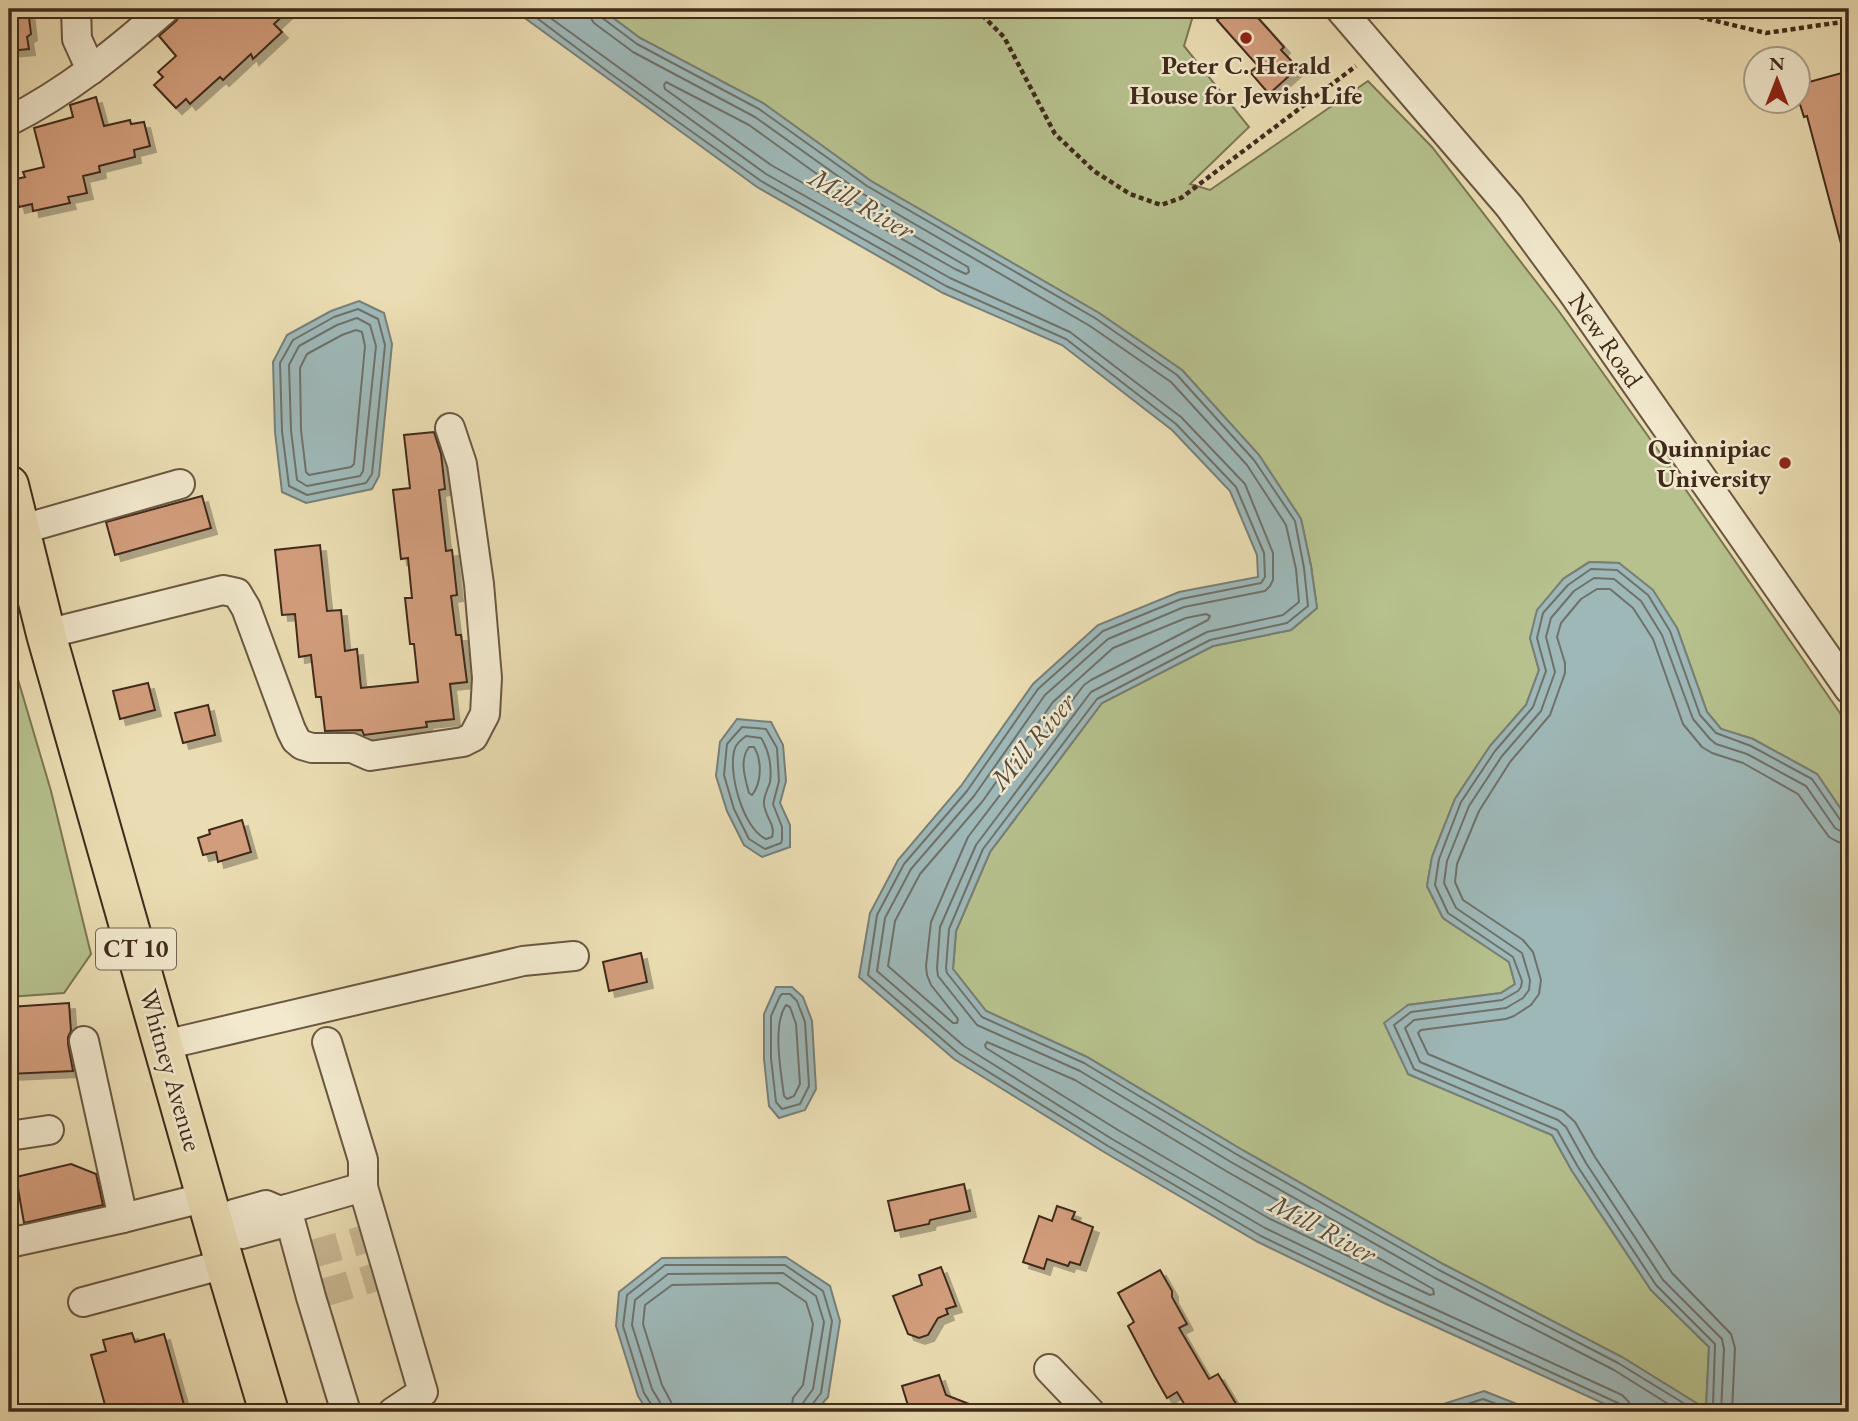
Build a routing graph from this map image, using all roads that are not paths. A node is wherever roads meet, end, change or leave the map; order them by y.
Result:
1 (76, 9) edge
2 (165, 9) edge
3 (1340, 9) edge
4 (91, 70) junction
5 (9, 121) edge
6 (450, 428) dead end
7 (180, 484) dead end
8 (9, 485) edge
9 (15, 531) edge
10 (46, 634) junction
11 (1849, 689) edge
12 (574, 956) dead end
13 (85, 1041) dead end
14 (327, 1042) dead end
15 (163, 1045) junction
16 (49, 1129) dead end
17 (9, 1136) edge
18 (363, 1187) junction
19 (284, 1210) junction
20 (123, 1218) junction
21 (219, 1230) junction
22 (9, 1243) edge
23 (83, 1302) dead end
24 (1049, 1369) dead end
25 (270, 1412) edge
26 (346, 1412) edge
27 (393, 1412) edge
28 (1090, 1412) edge

1 - 4 street
2 - 4 street
3 - 11 street, New Road
4 - 5 street
6 - 10 street
7 - 9 street
8 - 9 highway, Whitney Avenue / CT 10
9 - 10 highway, Whitney Avenue / CT 10
10 - 15 highway, Whitney Avenue / CT 10
12 - 15 street
13 - 20 street
14 - 18 street
15 - 21 highway, Whitney Avenue / CT 10
16 - 17 street
18 - 19 street
18 - 27 street
19 - 21 street
19 - 26 street
20 - 21 street
20 - 22 street
21 - 23 street
21 - 25 highway, Whitney Avenue / CT 10
24 - 28 street

